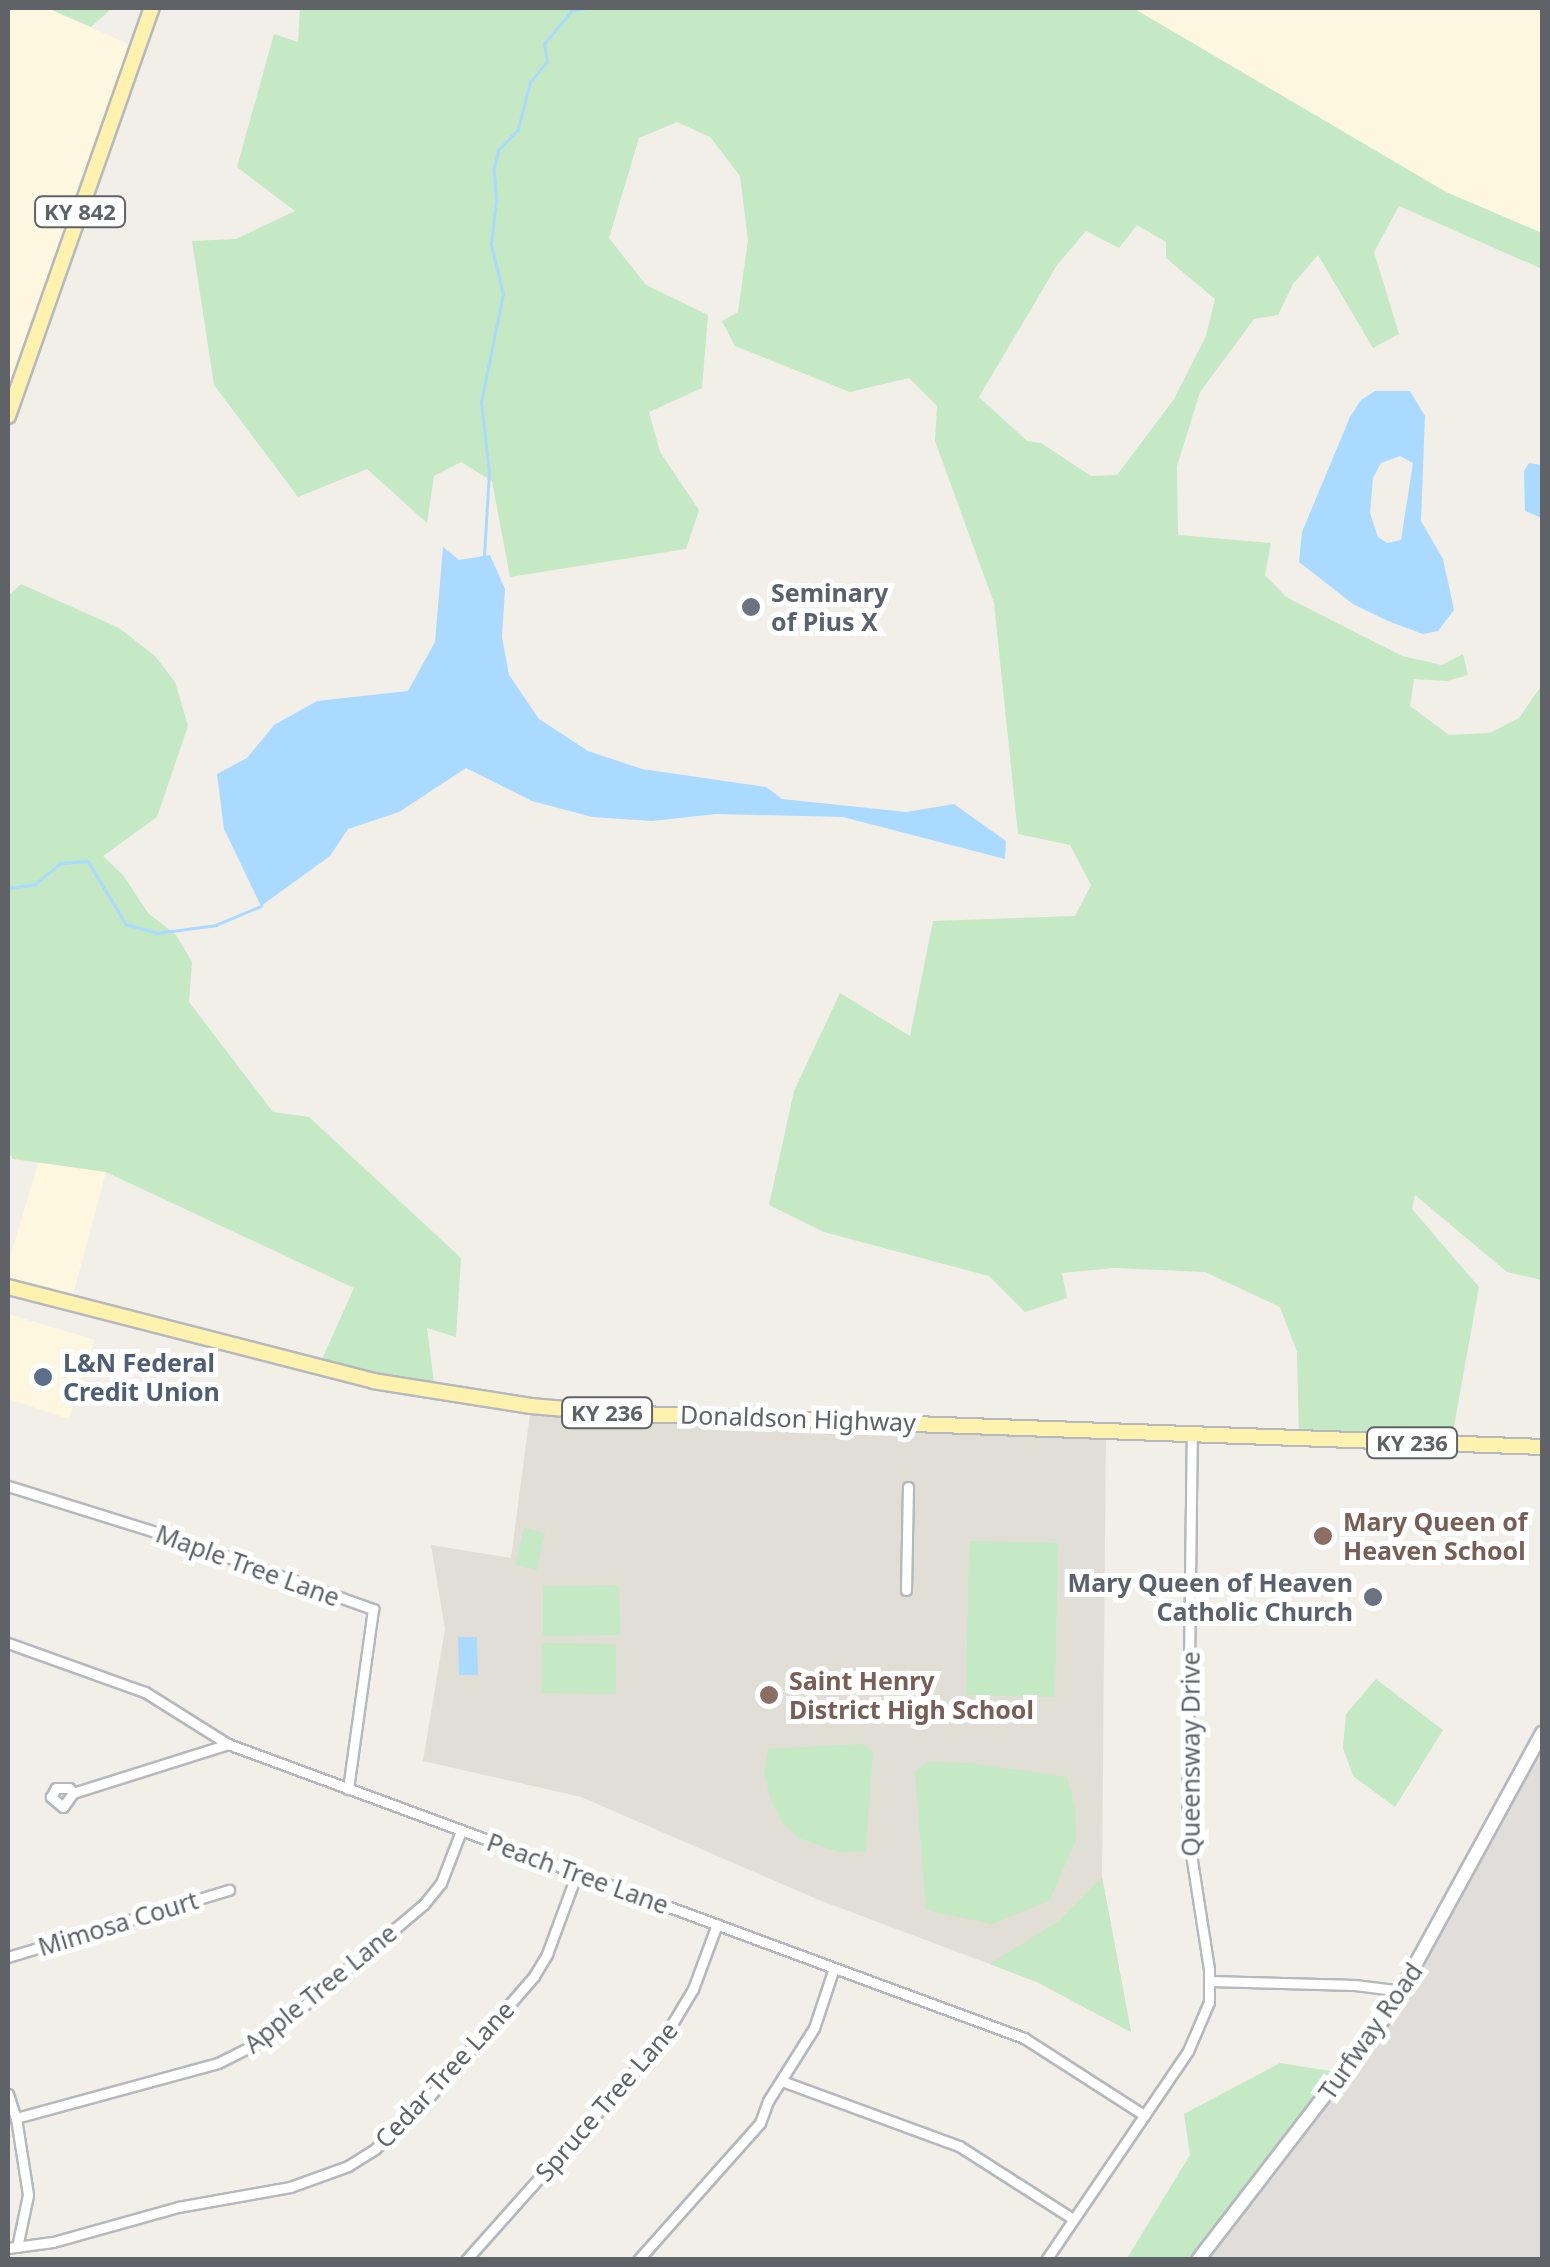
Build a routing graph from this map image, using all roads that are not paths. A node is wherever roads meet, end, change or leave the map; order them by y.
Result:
1 (152, 8) edge
2 (8, 416) edge
3 (8, 1288) edge
4 (1192, 1434) junction
5 (1542, 1447) edge
6 (8, 1486) edge
7 (908, 1488) dead end
8 (906, 1590) dead end
9 (8, 1643) edge
10 (1542, 1733) edge
11 (228, 1744) junction
12 (348, 1788) junction
13 (73, 1793) dead end
14 (461, 1831) junction
15 (577, 1873) junction
16 (229, 1890) dead end
17 (717, 1924) junction
18 (8, 1957) edge
19 (834, 1968) junction
20 (1210, 1981) junction
21 (1403, 1991) junction
22 (782, 2081) junction
23 (8, 2094) edge
24 (1144, 2115) junction
25 (16, 2118) junction
26 (1073, 2219) junction
27 (12, 2248) edge
28 (466, 2260) edge
29 (638, 2260) edge
30 (1046, 2260) edge
31 (1198, 2260) edge

1 - 2 main road, KY 842
3 - 4 main road, Donaldson Highway / KY 236
4 - 5 main road, Donaldson Highway / KY 236
4 - 20 street, Queensway Drive
6 - 12 street, Maple Tree Lane
7 - 8 street
9 - 11 street, Peach Tree Lane
10 - 21 main road, Turfway Road
11 - 12 street, Peach Tree Lane
11 - 13 street
12 - 14 street, Peach Tree Lane
14 - 15 street, Peach Tree Lane
14 - 25 street, Apple Tree Lane
15 - 17 street, Peach Tree Lane
15 - 27 street, Cedar Tree Lane
16 - 18 street, Mimosa Court
17 - 19 street, Peach Tree Lane
17 - 28 street, Spruce Tree Lane
19 - 22 street
19 - 24 street, Peach Tree Lane
20 - 21 street
20 - 24 street, Queensway Drive
21 - 31 main road, Turfway Road
22 - 26 street
22 - 29 street
23 - 25 street
24 - 26 street, Queensway Drive
25 - 27 street
26 - 30 street, Queensway Drive

